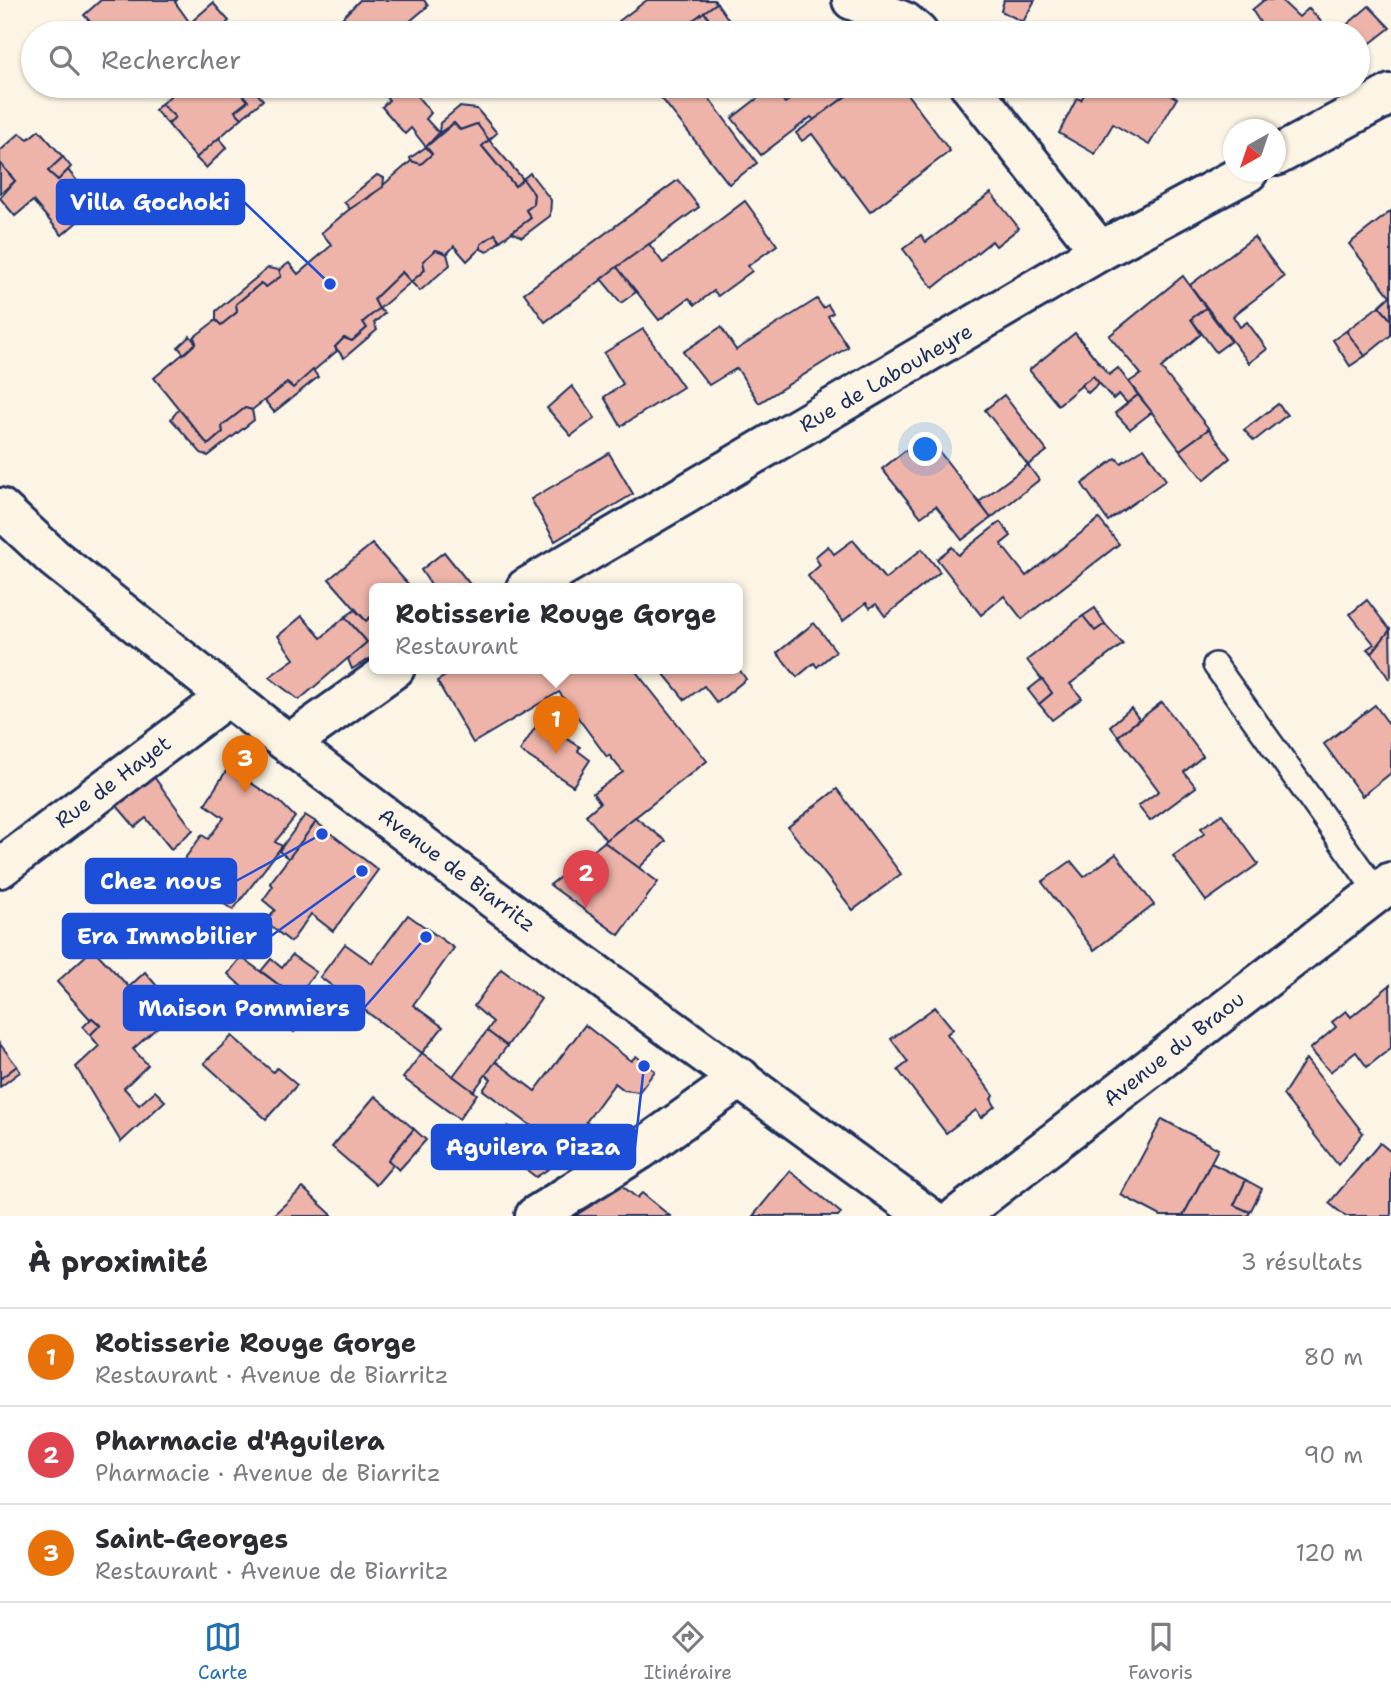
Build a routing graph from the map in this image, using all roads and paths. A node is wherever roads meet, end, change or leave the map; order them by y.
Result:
1 (852, 0) edge
2 (903, 21) edge
3 (1391, 94) edge
4 (979, 98) edge
5 (1286, 151) edge
6 (1229, 182) edge
7 (1100, 251) junction
8 (0, 508) edge
9 (535, 583) edge
10 (1215, 664) dead end
11 (387, 674) edge
12 (227, 697) junction
13 (289, 743) junction
14 (0, 868) edge
15 (1384, 887) edge
16 (741, 1078) junction
17 (535, 1216) edge
18 (927, 1216) edge
19 (958, 1216) edge

1 - 2 street
3 - 5 street
4 - 7 street
6 - 7 street, Rue de Labouheyre
7 - 9 street, Rue de Labouheyre
8 - 12 street, Avenue de Biarritz
10 - 15 lane
11 - 13 street
12 - 13 street, Avenue de Biarritz
12 - 14 street, Rue de Hayet
13 - 16 street, Avenue de Biarritz
15 - 19 street, Avenue du Braou
16 - 17 street
16 - 18 street, Avenue de Biarritz

